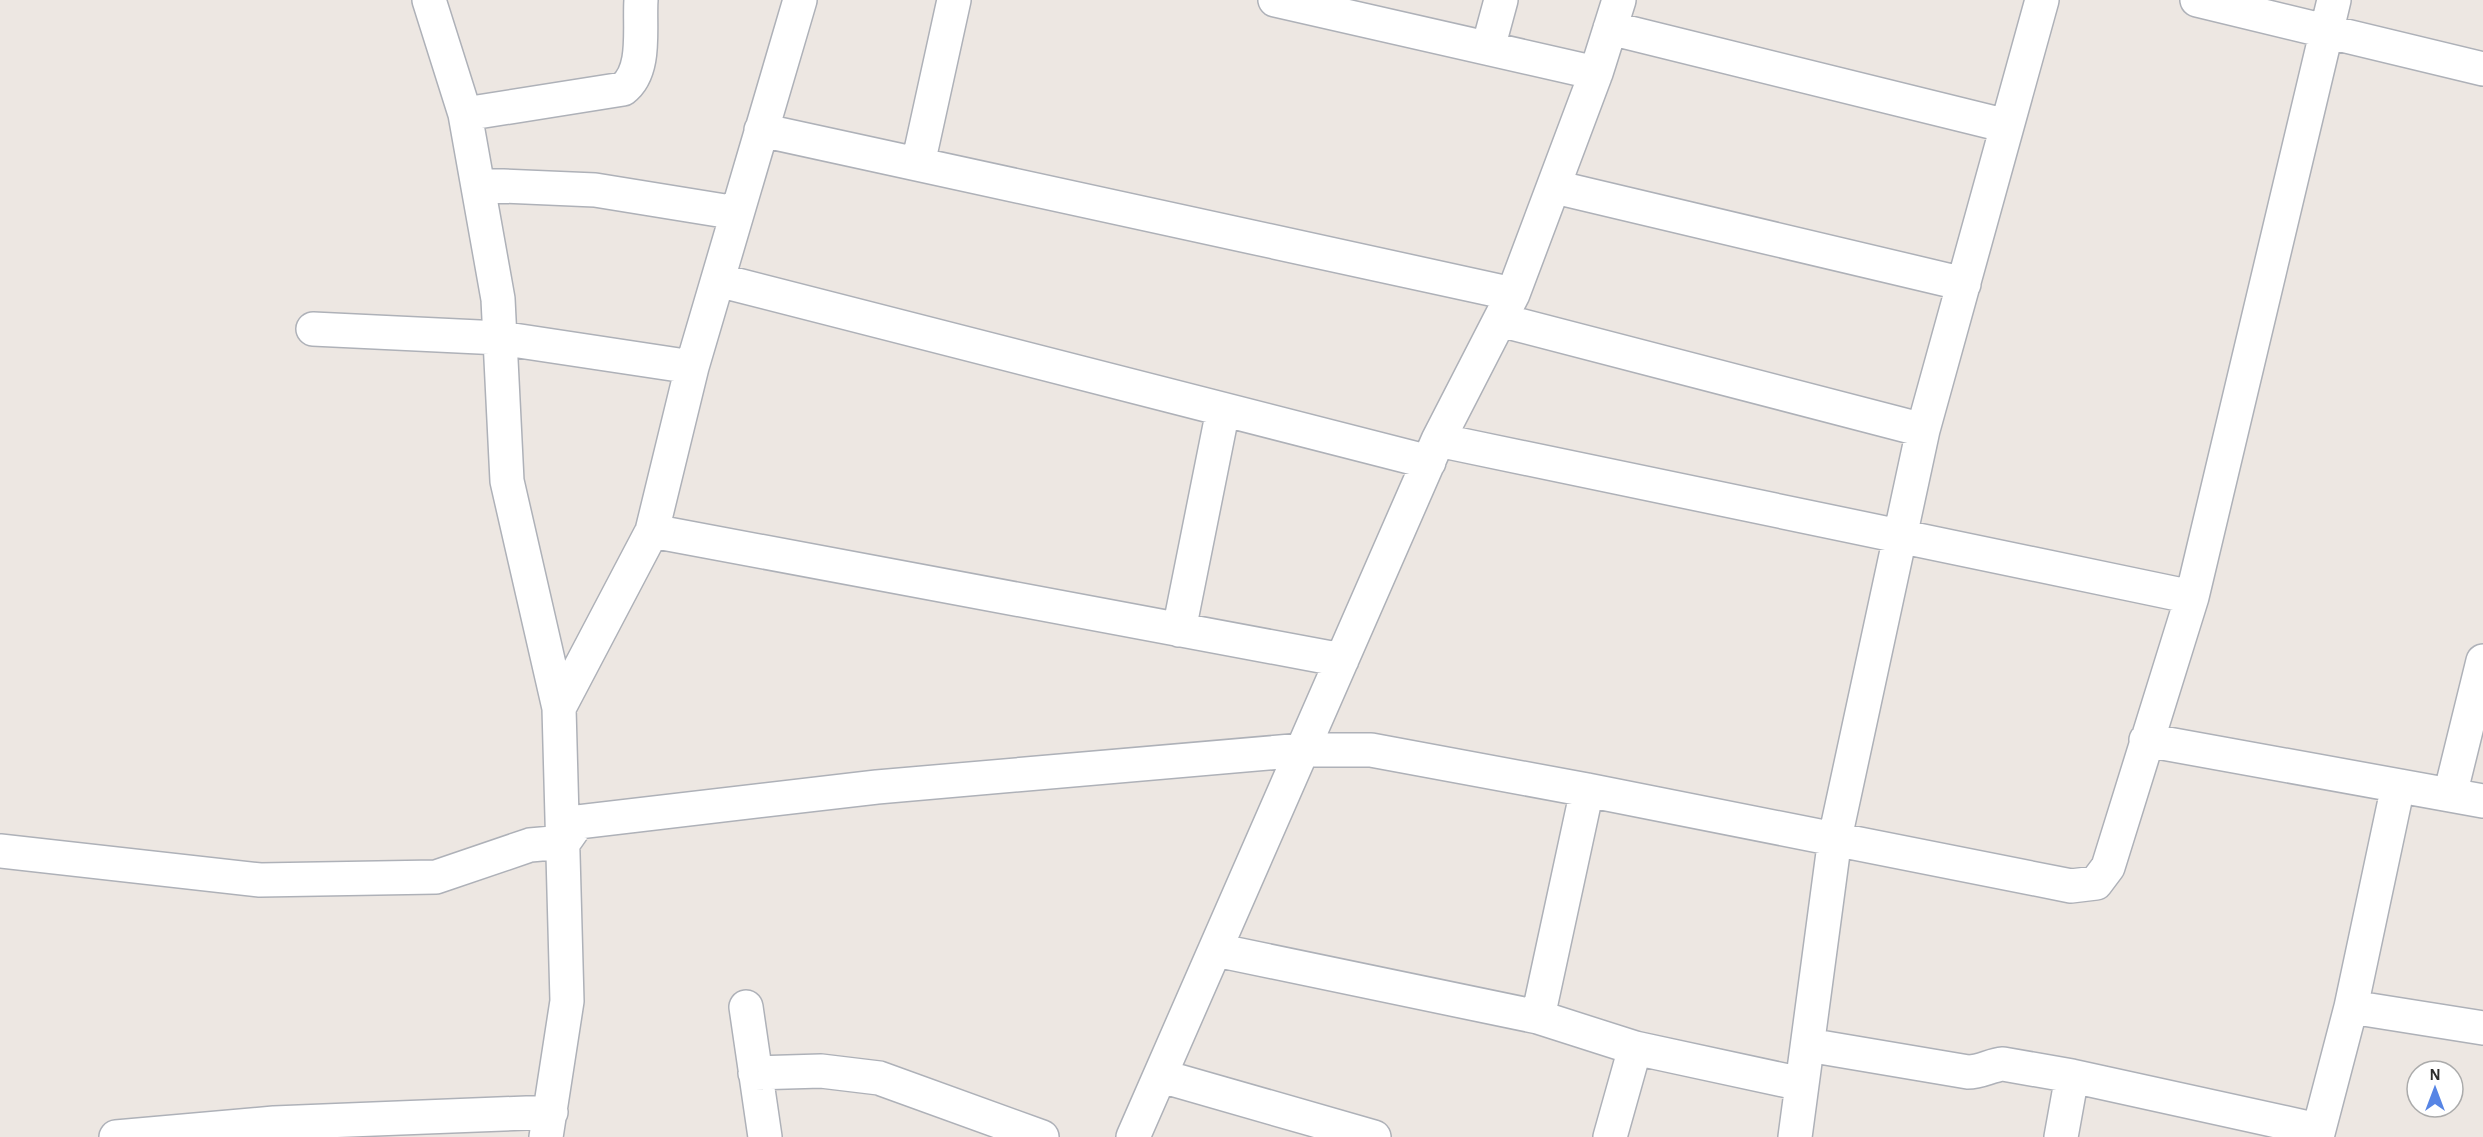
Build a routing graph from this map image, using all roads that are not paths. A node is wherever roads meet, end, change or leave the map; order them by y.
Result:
1 (429, 0) edge
2 (641, 0) edge
3 (800, 0) edge
4 (954, 0) edge
5 (1275, 0) edge
6 (1501, 0) edge
7 (2042, 0) edge
8 (2197, 0) edge
9 (2334, 0) edge
10 (1614, 14) edge
11 (2327, 32) junction
12 (1488, 48) junction
13 (2483, 69) edge
14 (1596, 73) junction
15 (465, 114) junction
16 (2007, 126) junction
17 (761, 130) junction
18 (918, 164) junction
19 (478, 185) junction
20 (1555, 187) junction
21 (737, 213) junction
22 (718, 280) junction
23 (1964, 284) junction
24 (1507, 307) junction
25 (313, 329) dead end
26 (500, 338) junction
27 (692, 367) junction
28 (1223, 410) junction
29 (1923, 430) junction
30 (1433, 451) junction
31 (652, 531) junction
32 (1900, 536) junction
33 (2192, 597) junction
34 (1179, 630) junction
35 (1342, 660) junction
36 (2483, 661) edge
37 (559, 708) junction
38 (2146, 741) junction
39 (1303, 750) junction
40 (2398, 786) junction
41 (1587, 790) junction
42 (2450, 795) junction
43 (2483, 801) edge
44 (1835, 838) junction
45 (564, 842) junction
46 (0, 851) edge
47 (1216, 950) junction
48 (746, 1006) dead end
49 (2351, 1006) junction
50 (1538, 1017) junction
51 (2483, 1028) edge
52 (1808, 1045) junction
53 (1635, 1048) junction
54 (755, 1073) junction
55 (1161, 1076) junction
56 (2072, 1076) junction
57 (1802, 1084) junction
58 (549, 1125) edge
59 (2318, 1133) edge
60 (116, 1137) edge
61 (765, 1137) edge
62 (1042, 1137) edge
63 (1133, 1137) edge
64 (1374, 1137) edge
65 (1610, 1137) edge
66 (1795, 1137) edge
67 (2061, 1137) edge

1 - 15 street
2 - 15 street
3 - 17 street
4 - 18 street
5 - 12 street
6 - 12 street
7 - 16 street
8 - 11 street
9 - 11 street
10 - 14 street
10 - 16 street
11 - 13 street
11 - 33 street
12 - 14 street
14 - 20 street
15 - 19 street
16 - 23 street
17 - 18 street
17 - 21 street
18 - 24 street
19 - 21 street
19 - 26 street
20 - 23 street
20 - 24 street
21 - 22 street
22 - 27 street
22 - 28 street
23 - 29 street
24 - 29 street
24 - 30 street
25 - 26 street
26 - 27 street
26 - 37 street
27 - 31 street
28 - 30 street
28 - 34 street
29 - 32 street
30 - 32 street
30 - 35 street
31 - 34 street
31 - 37 street
32 - 33 street
32 - 44 street
33 - 38 street
34 - 35 street
35 - 39 street
36 - 42 street
37 - 45 street
38 - 40 street
38 - 44 street
39 - 41 street
39 - 45 street
39 - 47 street
40 - 42 street
40 - 49 street
41 - 44 street
41 - 50 street
42 - 43 street
44 - 52 street
45 - 46 street
45 - 58 street
47 - 50 street
47 - 55 street
48 - 54 street
49 - 51 street
49 - 59 street
50 - 53 street
52 - 56 street
52 - 57 street
53 - 57 street
53 - 65 street
54 - 61 street
54 - 62 street
55 - 63 street
55 - 64 street
56 - 59 street
56 - 67 street
57 - 66 street
58 - 60 street

